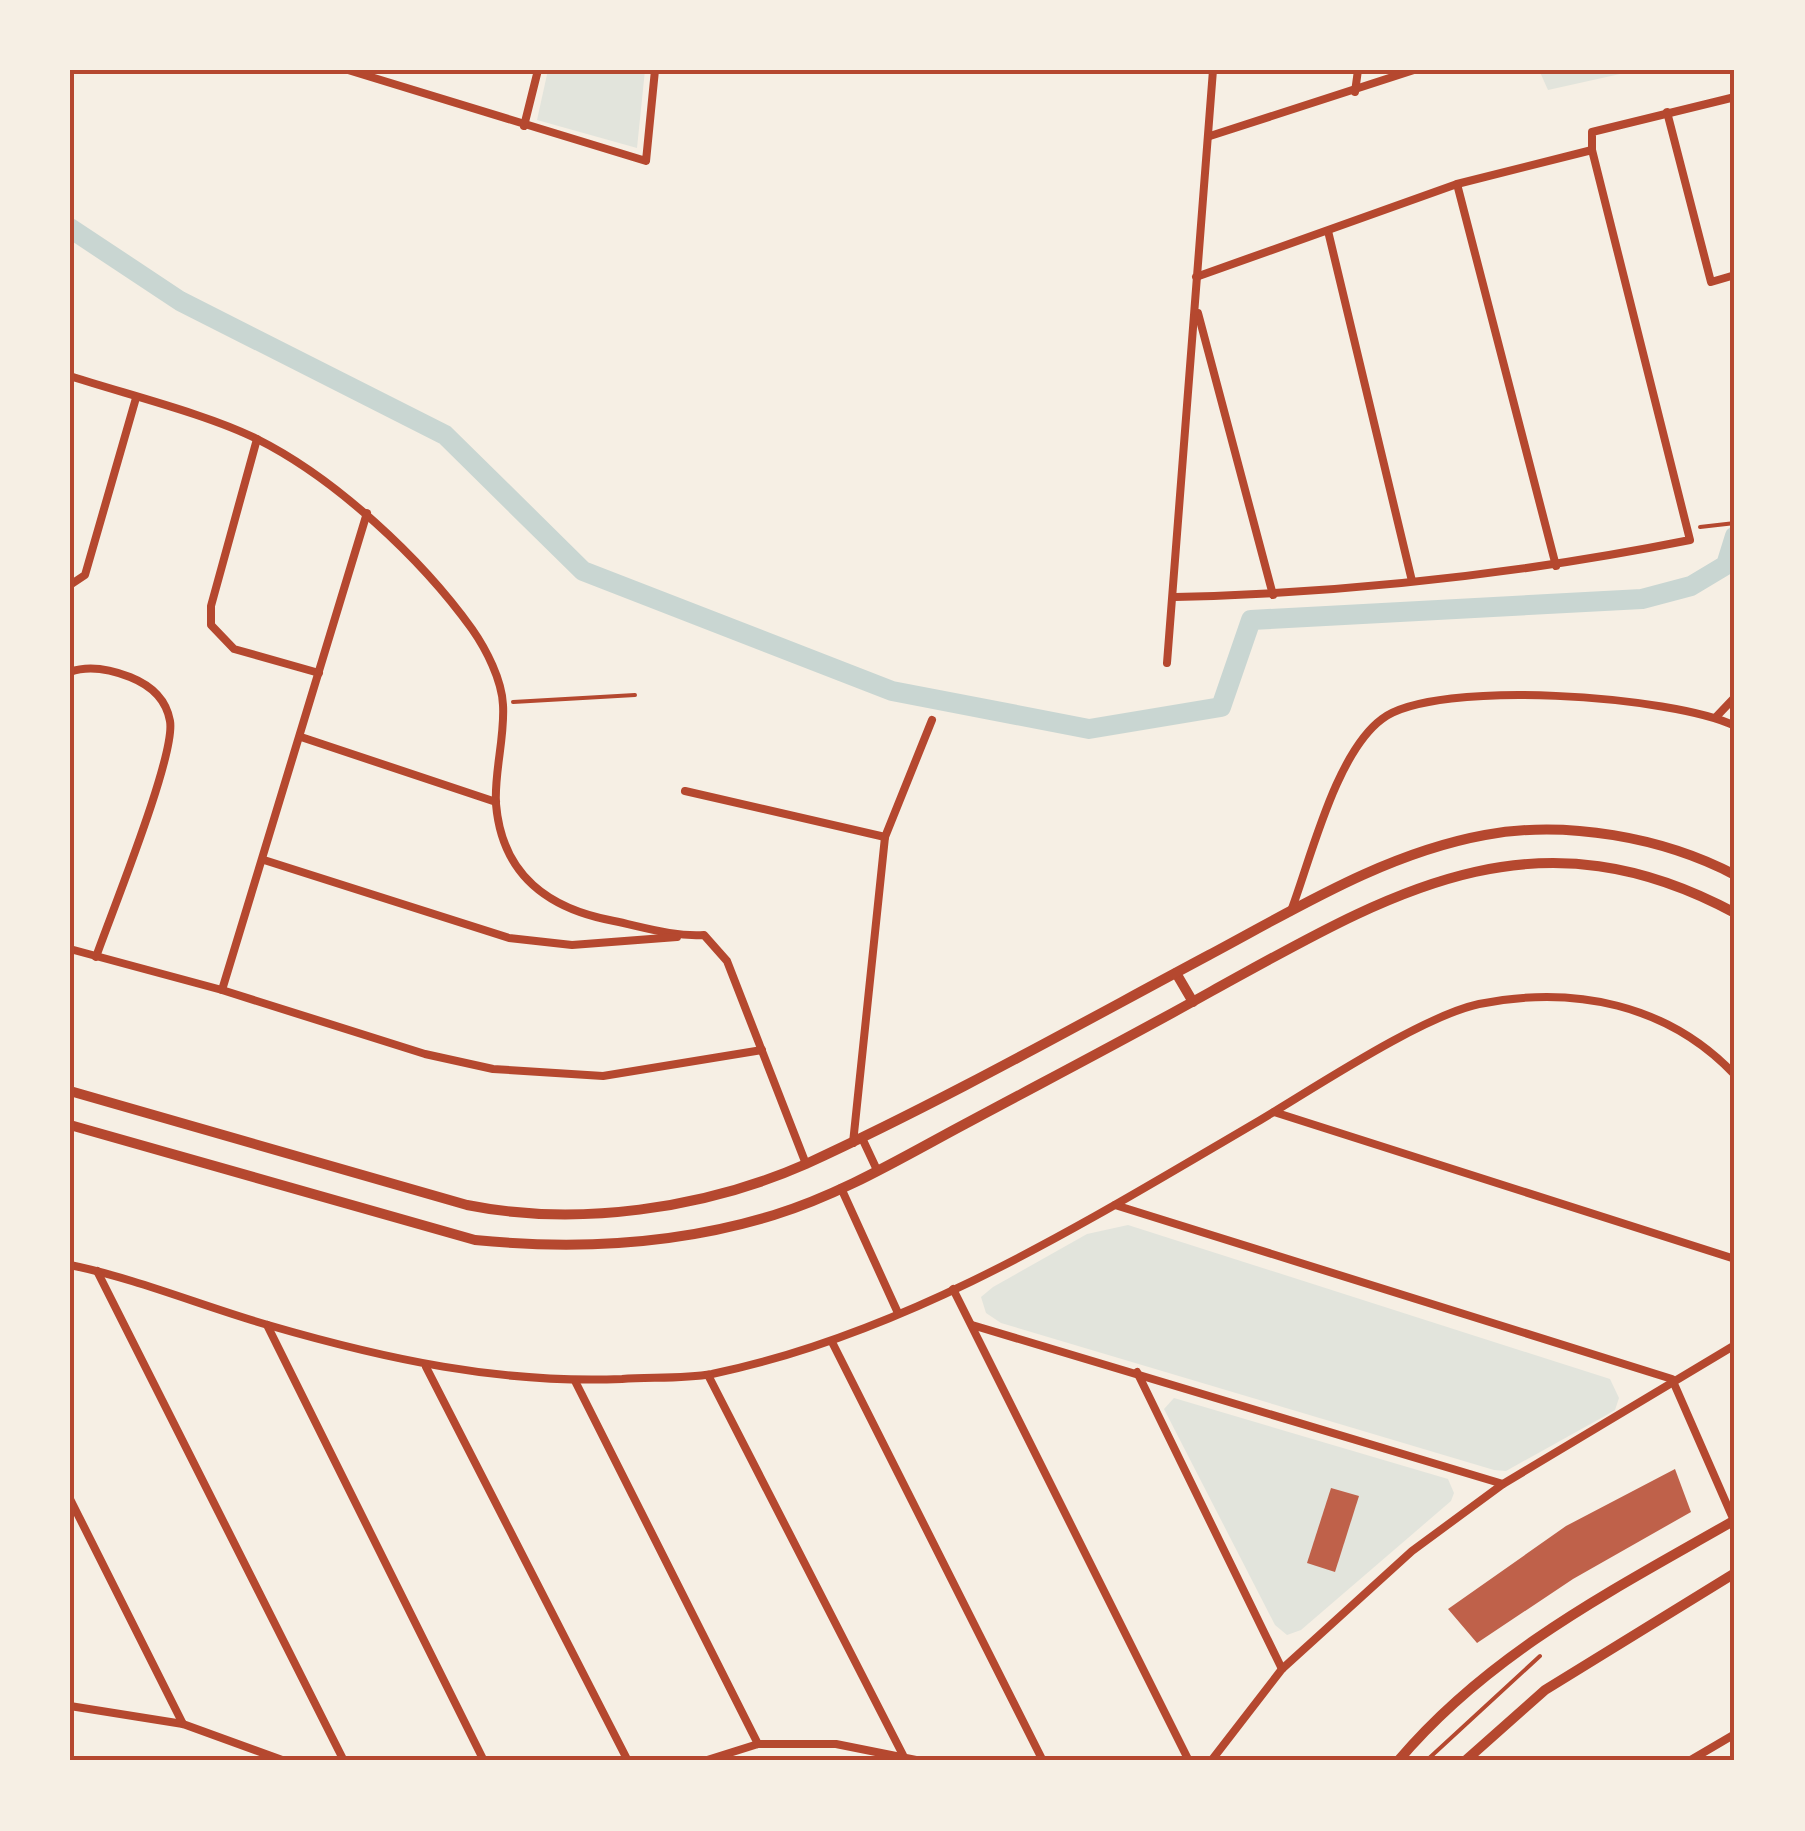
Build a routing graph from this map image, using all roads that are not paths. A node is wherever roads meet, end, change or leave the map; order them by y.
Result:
1 (348, 70) edge
2 (538, 70) edge
3 (655, 70) edge
4 (1213, 70) edge
5 (1358, 70) edge
6 (1414, 70) edge
7 (366, 73) edge
8 (1356, 92) junction
9 (1735, 97) edge
10 (1667, 112) junction
11 (524, 126) junction
12 (1210, 136) junction
13 (1592, 150) junction
14 (1457, 184) junction
15 (1328, 231) junction
16 (1196, 276) junction
17 (1735, 276) edge
18 (1195, 304) junction
19 (70, 376) edge
20 (136, 398) junction
21 (256, 439) junction
22 (367, 513) junction
23 (1556, 566) junction
24 (1412, 581) junction
25 (70, 585) edge
26 (1272, 595) junction
27 (1175, 597) junction
28 (1167, 663) dead end
29 (70, 672) edge
30 (319, 673) junction
31 (1735, 697) edge
32 (1716, 717) junction
33 (932, 720) dead end
34 (1735, 726) edge
35 (302, 737) junction
36 (686, 791) dead end
37 (496, 802) junction
38 (885, 836) junction
39 (264, 860) junction
40 (1735, 875) edge
41 (1290, 911) junction
42 (1735, 913) edge
43 (689, 936) junction
44 (70, 949) edge
45 (96, 957) junction
46 (1176, 972) junction
47 (222, 990) junction
48 (1193, 1002) junction
49 (762, 1050) junction
50 (1735, 1076) edge
51 (70, 1091) edge
52 (1274, 1112) junction
53 (70, 1125) edge
54 (858, 1140) junction
55 (806, 1164) junction
56 (878, 1170) junction
57 (841, 1188) junction
58 (1115, 1205) junction
59 (1735, 1259) edge
60 (70, 1265) edge
61 (97, 1270) junction
62 (953, 1289) junction
63 (898, 1313) junction
64 (267, 1325) junction
65 (972, 1325) junction
66 (832, 1342) junction
67 (1735, 1345) edge
68 (426, 1367) junction
69 (1138, 1372) junction
70 (708, 1374) junction
71 (1672, 1379) junction
72 (575, 1381) junction
73 (1503, 1484) junction
74 (70, 1499) edge
75 (1735, 1521) edge
76 (1735, 1573) edge
77 (1282, 1670) junction
78 (70, 1706) edge
79 (183, 1724) junction
80 (1735, 1734) edge
81 (758, 1744) junction
82 (903, 1755) junction
83 (1473, 1758) edge
84 (285, 1761) edge
85 (344, 1761) edge
86 (484, 1761) edge
87 (628, 1761) edge
88 (704, 1761) edge
89 (921, 1761) edge
90 (1043, 1761) edge
91 (1189, 1761) edge
92 (1211, 1761) edge
93 (1398, 1761) edge
94 (1689, 1761) edge

1 - 7 street
2 - 11 street
3 - 11 street
4 - 12 street
5 - 8 street
6 - 8 street
7 - 11 street
8 - 12 street
9 - 10 street
10 - 13 street
10 - 17 street
12 - 16 street
13 - 14 street
13 - 23 street
14 - 15 street
14 - 23 street
15 - 16 street
15 - 24 street
16 - 18 street
18 - 26 street
18 - 27 street
19 - 20 street
20 - 21 street
20 - 25 street
21 - 22 street
21 - 30 street
22 - 30 street
22 - 37 street
23 - 24 street
24 - 26 street
26 - 27 street
27 - 28 street
29 - 45 street
30 - 35 street
31 - 32 street
32 - 34 street
32 - 41 street
33 - 38 street
35 - 37 street
35 - 39 street
36 - 38 street
37 - 43 street
38 - 54 street
39 - 43 street
39 - 47 street
40 - 41 street
41 - 46 street
42 - 48 street
43 - 49 street
44 - 45 street
45 - 47 street
46 - 48 street
46 - 54 street
47 - 49 street
48 - 56 street
49 - 55 street
50 - 52 street
51 - 55 street
52 - 58 street
52 - 59 street
53 - 57 street
54 - 55 street
54 - 56 street
56 - 57 street
57 - 63 street
58 - 62 street
58 - 71 street
60 - 61 street
61 - 64 street
61 - 85 street
62 - 63 street
62 - 65 street
63 - 66 street
64 - 68 street
64 - 86 street
65 - 69 street
65 - 91 street
66 - 70 street
66 - 90 street
67 - 71 street
68 - 72 street
68 - 87 street
69 - 73 street
69 - 77 street
70 - 72 street
70 - 82 street
71 - 73 street
71 - 75 street
72 - 81 street
73 - 77 street
74 - 79 street
75 - 93 street
76 - 83 street
77 - 92 street
78 - 79 street
79 - 84 street
80 - 94 street
81 - 82 street
81 - 88 street
82 - 89 street

